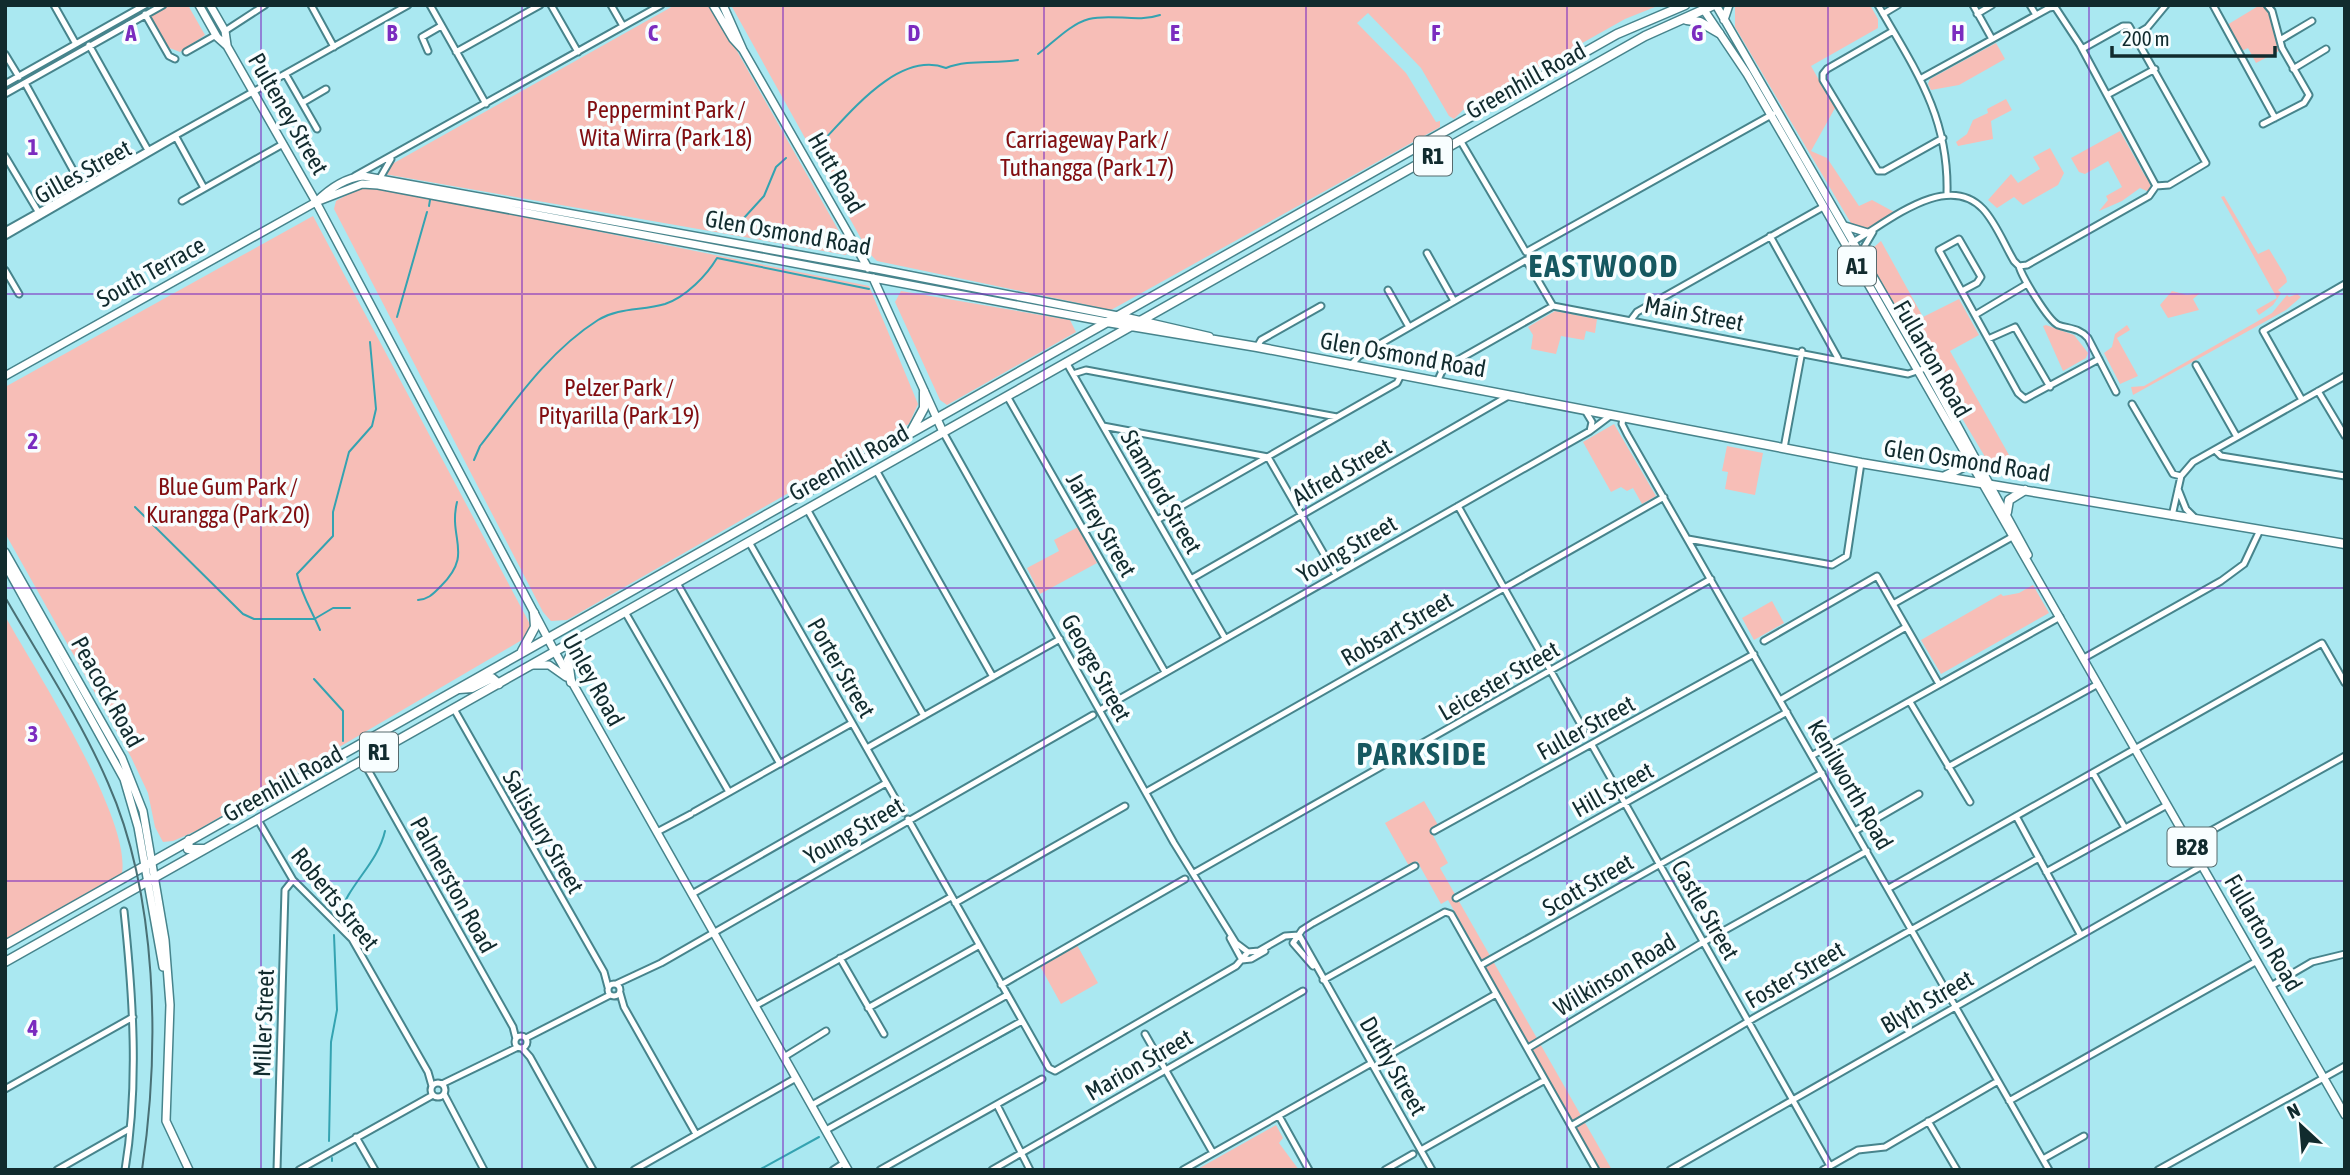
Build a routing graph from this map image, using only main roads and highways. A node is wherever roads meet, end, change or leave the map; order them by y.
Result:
1 (198, 5) edge
2 (210, 5) edge
3 (713, 5) edge
4 (723, 5) edge
5 (1670, 5) edge
6 (1685, 5) edge
7 (1729, 5) edge
8 (1715, 6) edge
9 (1702, 8) edge
10 (1655, 17) junction
11 (1683, 20) junction
12 (1724, 21) junction
13 (1719, 33) junction
14 (227, 46) junction
15 (743, 50) junction
16 (352, 177) joint
17 (379, 181) junction
18 (316, 202) junction
19 (1844, 226) junction
20 (1872, 231) road end
21 (687, 239) junction
22 (1849, 244) junction
23 (868, 267) junction
24 (874, 280) junction
25 (1160, 309) junction
26 (1118, 316) junction
27 (1140, 320) junction
28 (1107, 322) junction
29 (1129, 327) junction
30 (1170, 327) junction
31 (1215, 339) junction
32 (1922, 370) junction
33 (6, 375) edge
34 (999, 382) junction
35 (923, 392) junction
36 (1007, 396) junction
37 (935, 419) junction
38 (943, 432) junction
39 (911, 433) junction
40 (894, 442) junction
41 (904, 454) junction
42 (1966, 457) junction
43 (1945, 476) junction
44 (1981, 483) junction
45 (1991, 484) junction
46 (2028, 489) junction
47 (782, 505) junction
48 (2007, 512) junction
49 (791, 518) junction
50 (2345, 544) edge
51 (705, 549) junction
52 (5, 552) edge
53 (719, 559) junction
54 (682, 562) junction
55 (9, 567) edge
56 (697, 571) junction
57 (2043, 587) junction
58 (534, 613) junction
59 (588, 615) junction
60 (603, 624) junction
61 (582, 636) junction
62 (547, 638) junction
63 (555, 652) junction
64 (520, 653) junction
65 (531, 666) junction
66 (572, 682) junction
67 (499, 684) junction
68 (456, 689) junction
69 (307, 773) junction
70 (324, 783) junction
71 (258, 800) junction
72 (258, 820) junction
73 (188, 840) junction
74 (207, 849) junction
75 (149, 863) junction
76 (152, 879) junction
77 (64, 912) junction
78 (78, 920) junction
79 (5, 945) edge
80 (5, 962) edge
81 (2345, 1115) edge
82 (846, 1167) edge
83 (190, 1170) edge

1 - 14 main road, Pulteney Street
2 - 14 main road, Pulteney Street
3 - 15 main road, Hutt Road
4 - 15 main road, Hutt Road
5 - 10 highway, R1
6 - 10 highway, Greenhill Road
7 - 12 main road
8 - 9 highway, Greenhill Road / R1
8 - 12 main road, Fullarton Road / A1
9 - 11 highway, Greenhill Road / R1
9 - 13 main road, Fullarton Road / A1
10 - 26 highway, Greenhill Road / R1
11 - 13 highway
11 - 25 highway, Greenhill Road / R1
12 - 19 main road, Fullarton Road / A1
13 - 22 main road, Fullarton Road / A1
14 - 18 main road, Pulteney Street
15 - 23 main road, Hutt Road
16 - 17 main road, Glen Osmond Road
16 - 18 main road, South Terrace
17 - 18 main road, South Terrace
17 - 21 main road, Glen Osmond Road
18 - 33 main road, South Terrace
18 - 58 main road, Unley Road
19 - 20 main road
19 - 22 main road, Fullarton Road / A1
21 - 23 main road, Glen Osmond Road
21 - 24 main road, Glen Osmond Road
22 - 32 main road, Fullarton Road / A1
22 - 32 main road, Fullarton Road / A1
23 - 24 main road, Hutt Road
23 - 26 main road, Glen Osmond Road
24 - 28 main road, Glen Osmond Road
24 - 35 main road, Hutt Road
25 - 27 highway, Greenhill Road / R1
25 - 30 highway
26 - 27 highway, Glen Osmond Road
26 - 28 highway, Greenhill Road / R1
27 - 29 highway, Greenhill Road / R1
27 - 30 highway, Glen Osmond Road
28 - 29 highway, Glen Osmond Road
28 - 34 highway, Greenhill Road / R1
29 - 31 highway, Glen Osmond Road
29 - 36 highway, Greenhill Road / R1
30 - 31 highway, Glen Osmond Road
31 - 43 highway, Glen Osmond Road
32 - 42 main road, Fullarton Road / A1
32 - 45 main road, Fullarton Road / A1
34 - 36 highway
34 - 37 highway, Greenhill Road / R1
35 - 37 main road, Hutt Road
35 - 39 highway
36 - 38 highway, Greenhill Road / R1
37 - 38 main road, Hutt Road
37 - 39 highway, Greenhill Road / R1
38 - 41 highway, Greenhill Road / R1
39 - 40 highway, Greenhill Road / R1
40 - 41 highway
40 - 47 highway, Greenhill Road / R1
41 - 49 highway, Greenhill Road / R1
42 - 43 highway
42 - 44 main road, Fullarton Road / A1
43 - 44 highway, Glen Osmond Road
44 - 45 highway, Glen Osmond Road
44 - 57 main road, Fullarton Road / B28
45 - 46 highway, Glen Osmond Road
45 - 48 main road, Fullarton Road / B28
46 - 48 highway
46 - 50 highway, Glen Osmond Road
47 - 49 highway
47 - 51 highway, Greenhill Road / R1
48 - 57 main road, Fullarton Road / B28
49 - 53 highway, Greenhill Road / R1
51 - 53 highway
51 - 54 highway, Greenhill Road / R1
52 - 55 main road, Peacock Road
53 - 56 highway, Greenhill Road / R1
54 - 56 highway
54 - 59 highway, Greenhill Road / R1
55 - 75 main road, Peacock Road
56 - 60 highway, Greenhill Road / R1
57 - 81 main road, Fullarton Road / B28
58 - 62 main road, Unley Road
58 - 64 highway
59 - 60 highway
59 - 62 highway, Greenhill Road / R1
60 - 61 highway, Greenhill Road / R1
61 - 63 highway, Greenhill Road / R1
61 - 66 highway
62 - 63 main road, Unley Road
62 - 64 highway, Greenhill Road / R1
63 - 65 highway, Greenhill Road / R1
63 - 66 main road, Unley Road
64 - 68 highway, Greenhill Road / R1
65 - 66 main road
65 - 67 highway, Greenhill Road / R1
66 - 82 main road, Unley Road
67 - 68 highway
67 - 70 highway, Greenhill Road / R1
68 - 69 highway, Greenhill Road / R1
69 - 70 highway
69 - 71 highway, Greenhill Road / R1
70 - 72 highway, Greenhill Road / R1
71 - 72 highway
71 - 73 highway, Greenhill Road / R1
72 - 74 highway, Greenhill Road / R1
73 - 74 highway
73 - 75 highway, Greenhill Road / R1
74 - 76 highway, Greenhill Road / R1
75 - 76 main road, Peacock Road
75 - 77 highway, Greenhill Road / R1
76 - 78 highway, Greenhill Road / R1
76 - 83 main road, Peacock Road
77 - 78 highway
77 - 79 highway, Greenhill Road / R1
78 - 80 highway, Greenhill Road / R1

